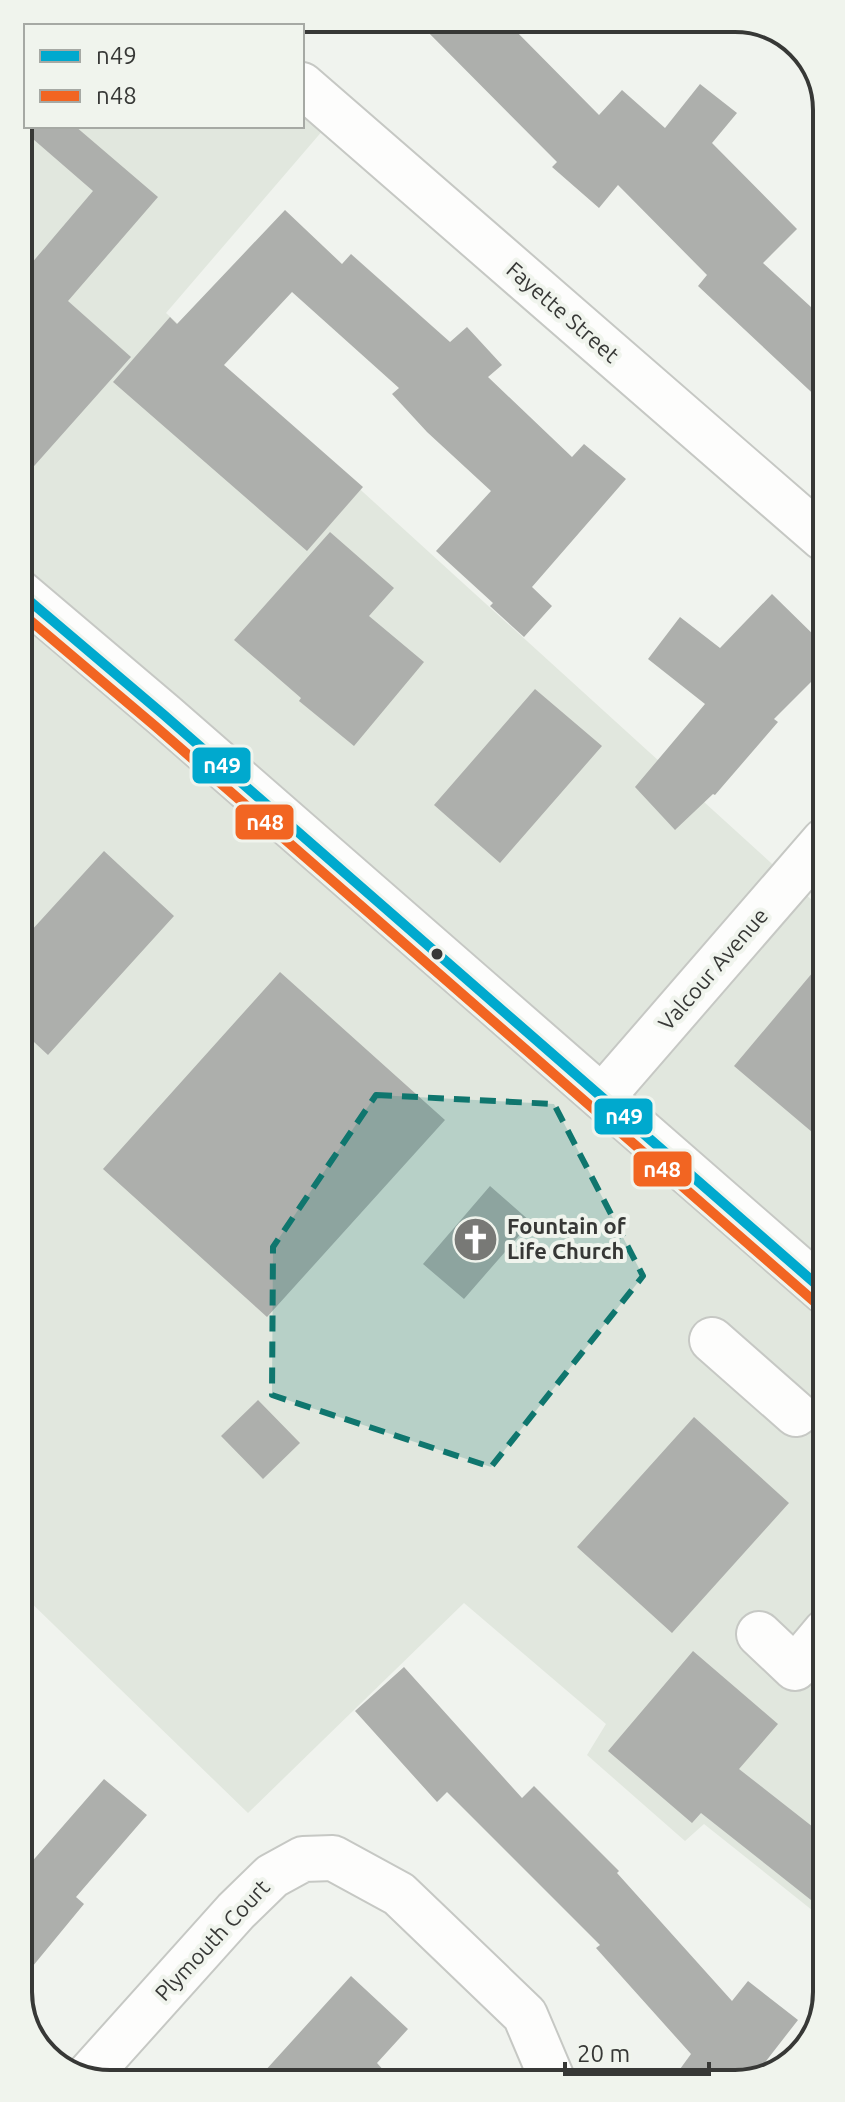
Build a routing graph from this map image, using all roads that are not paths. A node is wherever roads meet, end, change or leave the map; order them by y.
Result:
1 (304, 87) edge
2 (813, 529) edge
3 (32, 603) edge
4 (813, 854) edge
5 (602, 1097) junction
6 (813, 1282) edge
7 (712, 1340) dead end
8 (796, 1414) dead end
9 (759, 1634) dead end
10 (813, 1647) edge
11 (95, 2068) edge
12 (548, 2070) edge

1 - 2 street, Fayette Street
3 - 5 street
4 - 5 street, Valcour Avenue
5 - 6 street
7 - 8 street
9 - 10 street
11 - 12 street, Plymouth Court

